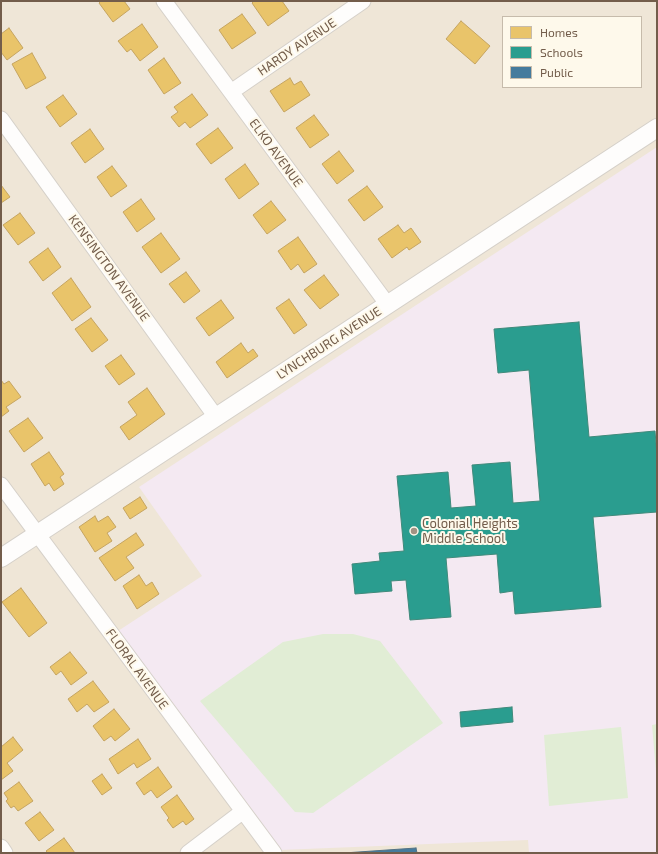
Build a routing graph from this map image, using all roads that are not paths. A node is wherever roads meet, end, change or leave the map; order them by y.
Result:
1 (164, 1) edge
2 (364, 1) edge
3 (231, 92) junction
4 (1, 119) edge
5 (657, 128) edge
6 (388, 305) junction
7 (216, 417) junction
8 (1, 485) edge
9 (37, 534) junction
10 (1, 558) edge
11 (242, 812) junction
12 (1, 847) edge
13 (5, 853) edge
14 (188, 853) edge
15 (274, 853) edge

1 - 3 street, ELKO AVENUE
2 - 3 street, HARDY AVENUE
3 - 6 street, ELKO AVENUE
4 - 7 street, KENSINGTON AVENUE
5 - 6 street, LYNCHBURG AVENUE
6 - 7 street, LYNCHBURG AVENUE
7 - 9 street, LYNCHBURG AVENUE
8 - 9 street, FLORAL AVENUE
9 - 10 street, LYNCHBURG AVENUE
9 - 11 street, FLORAL AVENUE
11 - 14 street
11 - 15 street, FLORAL AVENUE
12 - 13 street

